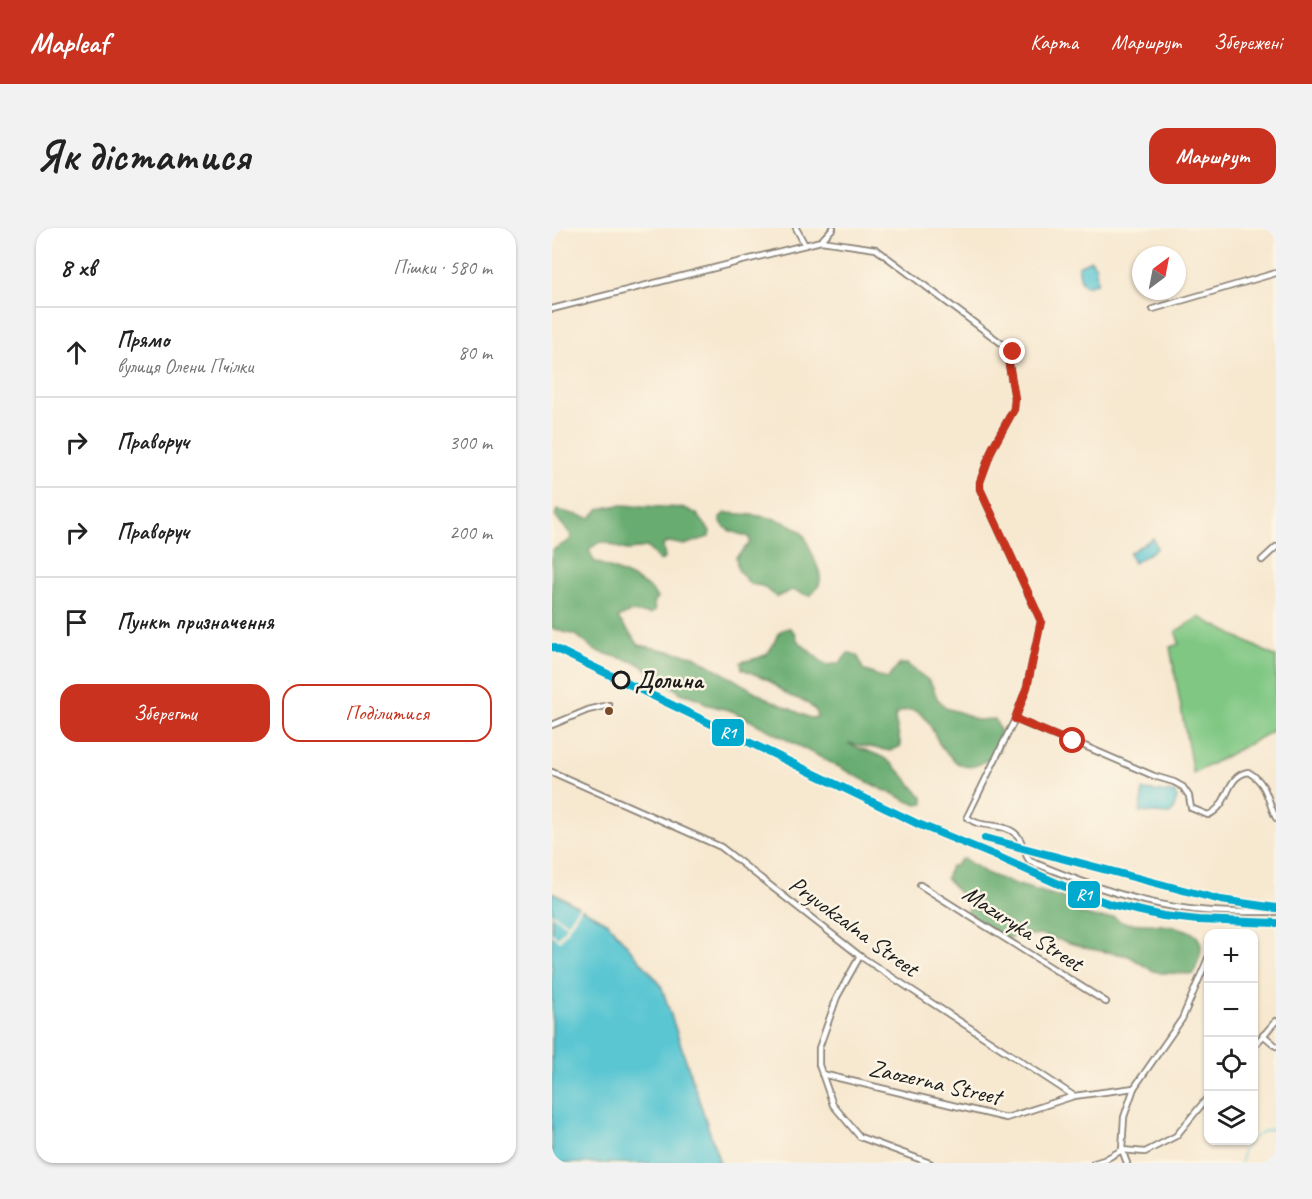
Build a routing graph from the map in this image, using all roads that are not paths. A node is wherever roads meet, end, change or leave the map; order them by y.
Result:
1 (796, 228) edge
2 (833, 228) edge
3 (821, 241) junction
4 (805, 245) junction
5 (1276, 273) edge
6 (552, 309) edge
7 (1153, 309) dead end
8 (1006, 347) junction
9 (1013, 352) dead end
10 (1276, 547) edge
11 (1262, 560) dead end
12 (609, 705) dead end
13 (1015, 719) junction
14 (552, 725) edge
15 (552, 772) edge
16 (1276, 818) edge
17 (920, 885) dead end
18 (1276, 912) edge
19 (860, 956) junction
20 (1204, 969) edge
21 (1106, 1002) dead end
22 (1276, 1020) edge
23 (1263, 1035) junction
24 (1258, 1041) edge
25 (1276, 1046) edge
26 (822, 1074) junction
27 (1134, 1088) junction
28 (1074, 1096) junction
29 (1204, 1103) edge
30 (1122, 1150) junction
31 (930, 1163) edge
32 (1094, 1163) edge
33 (1127, 1163) edge

1 - 4 street
2 - 3 street
3 - 4 street
3 - 8 street
4 - 6 street
5 - 7 street
8 - 9 street
8 - 13 street
10 - 11 street
12 - 14 street
13 - 16 street
13 - 18 street
15 - 19 street, Pryvokzalna Street
17 - 21 street, Mazuryka Street
19 - 26 street
19 - 28 street, Pryvokzalna Street
20 - 27 street
22 - 23 street
23 - 24 street
23 - 25 street
26 - 28 street, Zaozerna Street
26 - 31 street
27 - 28 street
27 - 30 street
29 - 30 street
30 - 32 street
30 - 33 street

